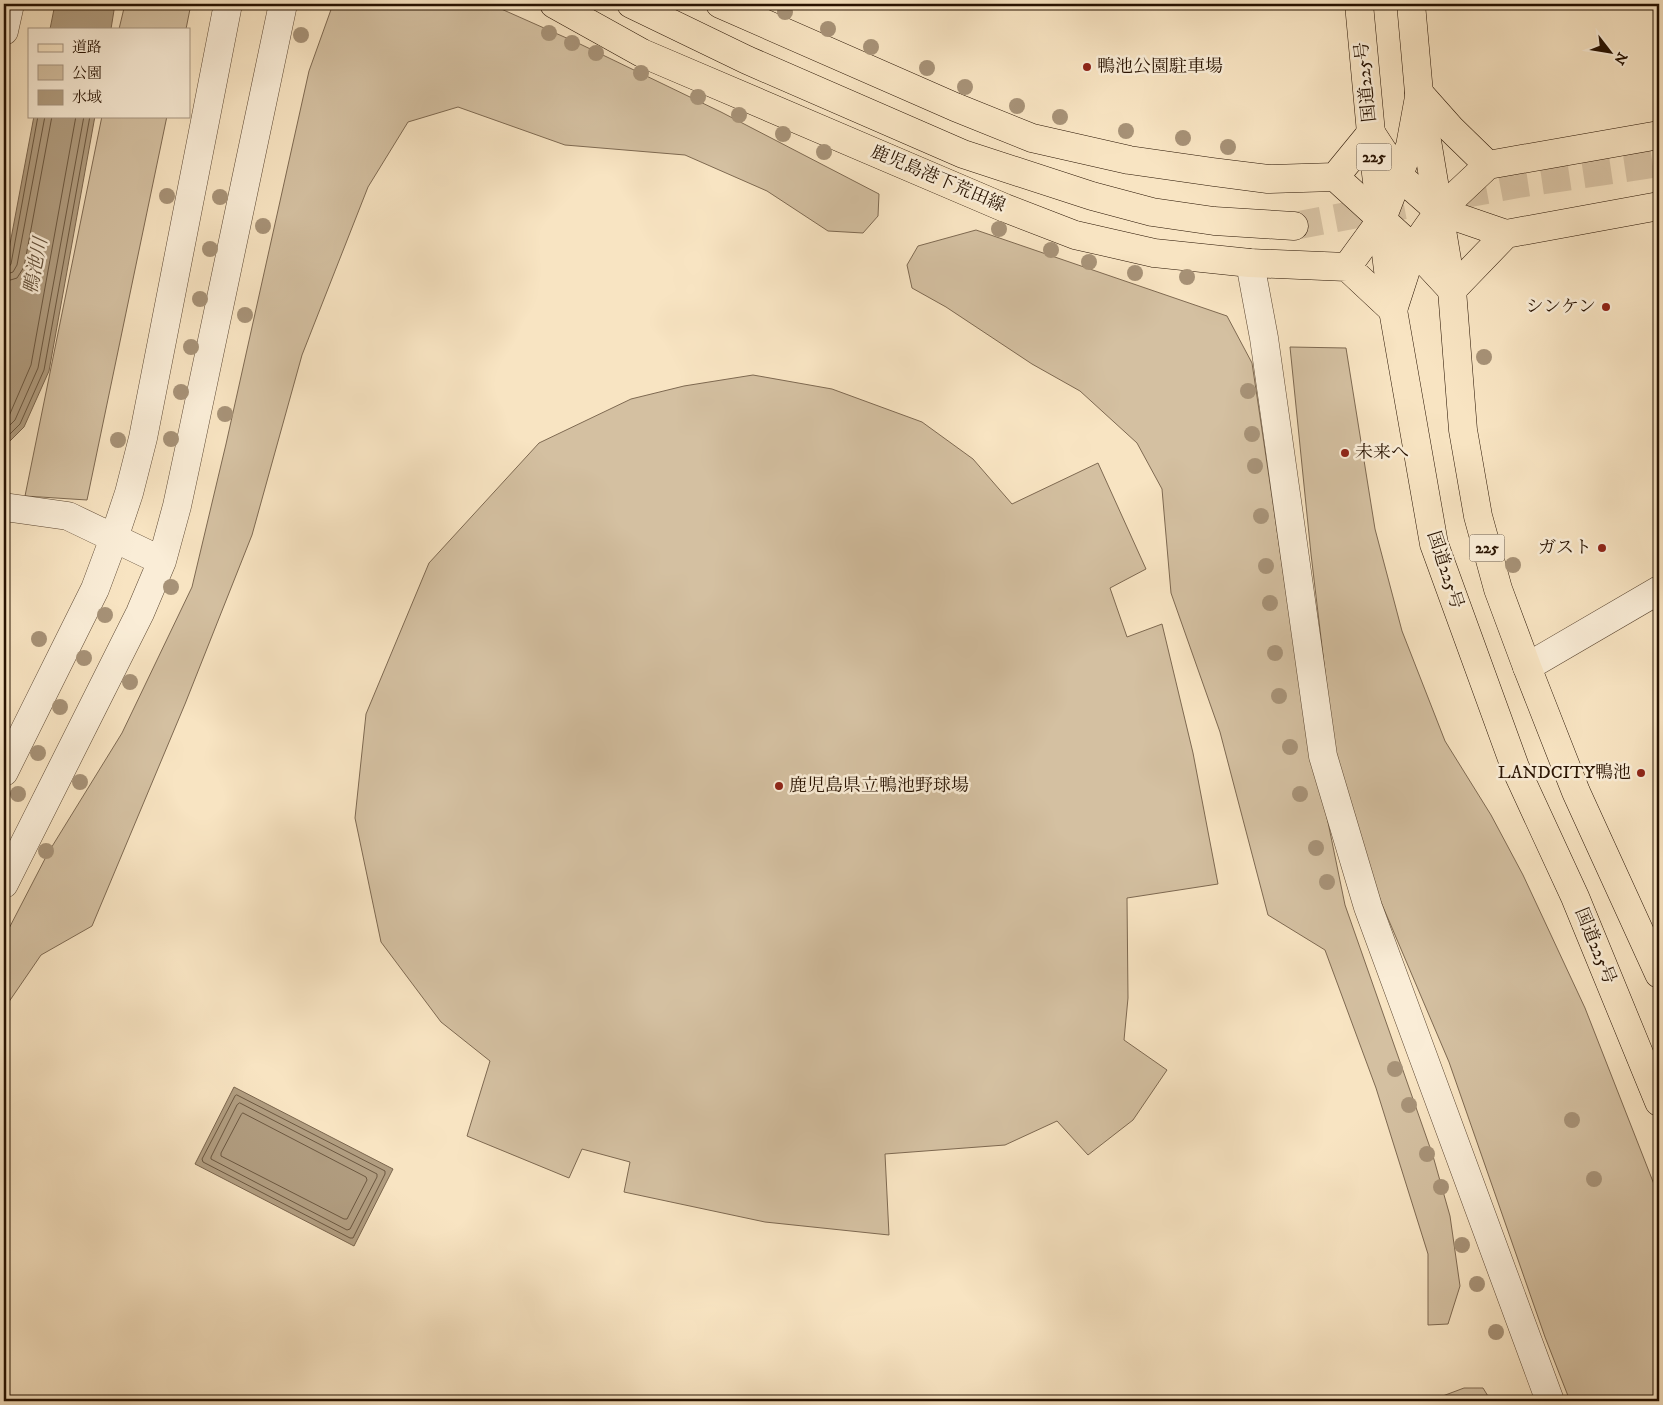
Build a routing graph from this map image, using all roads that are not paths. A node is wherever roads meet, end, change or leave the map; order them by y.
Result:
1 (10, 4) edge
2 (228, 4) edge
3 (283, 4) edge
4 (554, 4) edge
5 (562, 4) edge
6 (631, 4) edge
7 (720, 4) edge
8 (1358, 4) edge
9 (1411, 4) edge
10 (4, 31) edge
11 (747, 60) junction
12 (1419, 94) junction
13 (1371, 133) junction
14 (1659, 135) edge
15 (1488, 165) junction
16 (1399, 176) junction
17 (1335, 177) junction
18 (1659, 206) edge
19 (1439, 211) junction
20 (1382, 219) junction
21 (1294, 226) tunnel mouth
22 (1506, 234) junction
23 (1413, 248) junction
24 (1250, 263) junction
25 (1346, 267) junction
26 (1452, 290) junction
27 (1393, 310) junction
28 (4, 507) edge
29 (114, 538) junction
30 (162, 561) junction
31 (1659, 590) edge
32 (1527, 667) junction
33 (4, 772) edge
34 (4, 884) edge
35 (1659, 974) edge
36 (1659, 1102) edge
37 (1550, 1401) edge

1 - 10 street
2 - 29 street
3 - 30 street
4 - 24 main road, 鹿児島港下荒田線
5 - 11 main road, 鹿児島港下荒田線
6 - 11 main road, 鹿児島港下荒田線
7 - 17 main road
8 - 13 main road, 国道225号 / 225
9 - 12 main road, 225
11 - 21 main road, 鹿児島港下荒田線
12 - 15 main road
12 - 16 main road
12 - 19 main road, 225
13 - 16 main road
13 - 17 main road
13 - 20 main road, 国道225号 / 225
14 - 15 main road
15 - 19 main road
16 - 19 main road
16 - 20 main road
17 - 20 main road
18 - 22 main road
19 - 22 main road
19 - 23 main road
19 - 26 main road, 225
20 - 23 main road
20 - 25 main road
20 - 27 main road, 国道225号 / 225
22 - 26 main road
23 - 26 main road
23 - 27 main road
24 - 25 main road, 鹿児島港下荒田線
24 - 37 street
25 - 27 main road
26 - 32 main road, 225
27 - 36 main road, 国道225号 / 225
28 - 29 street
29 - 30 street
29 - 33 street
30 - 34 street
31 - 32 street
32 - 35 main road, 225

